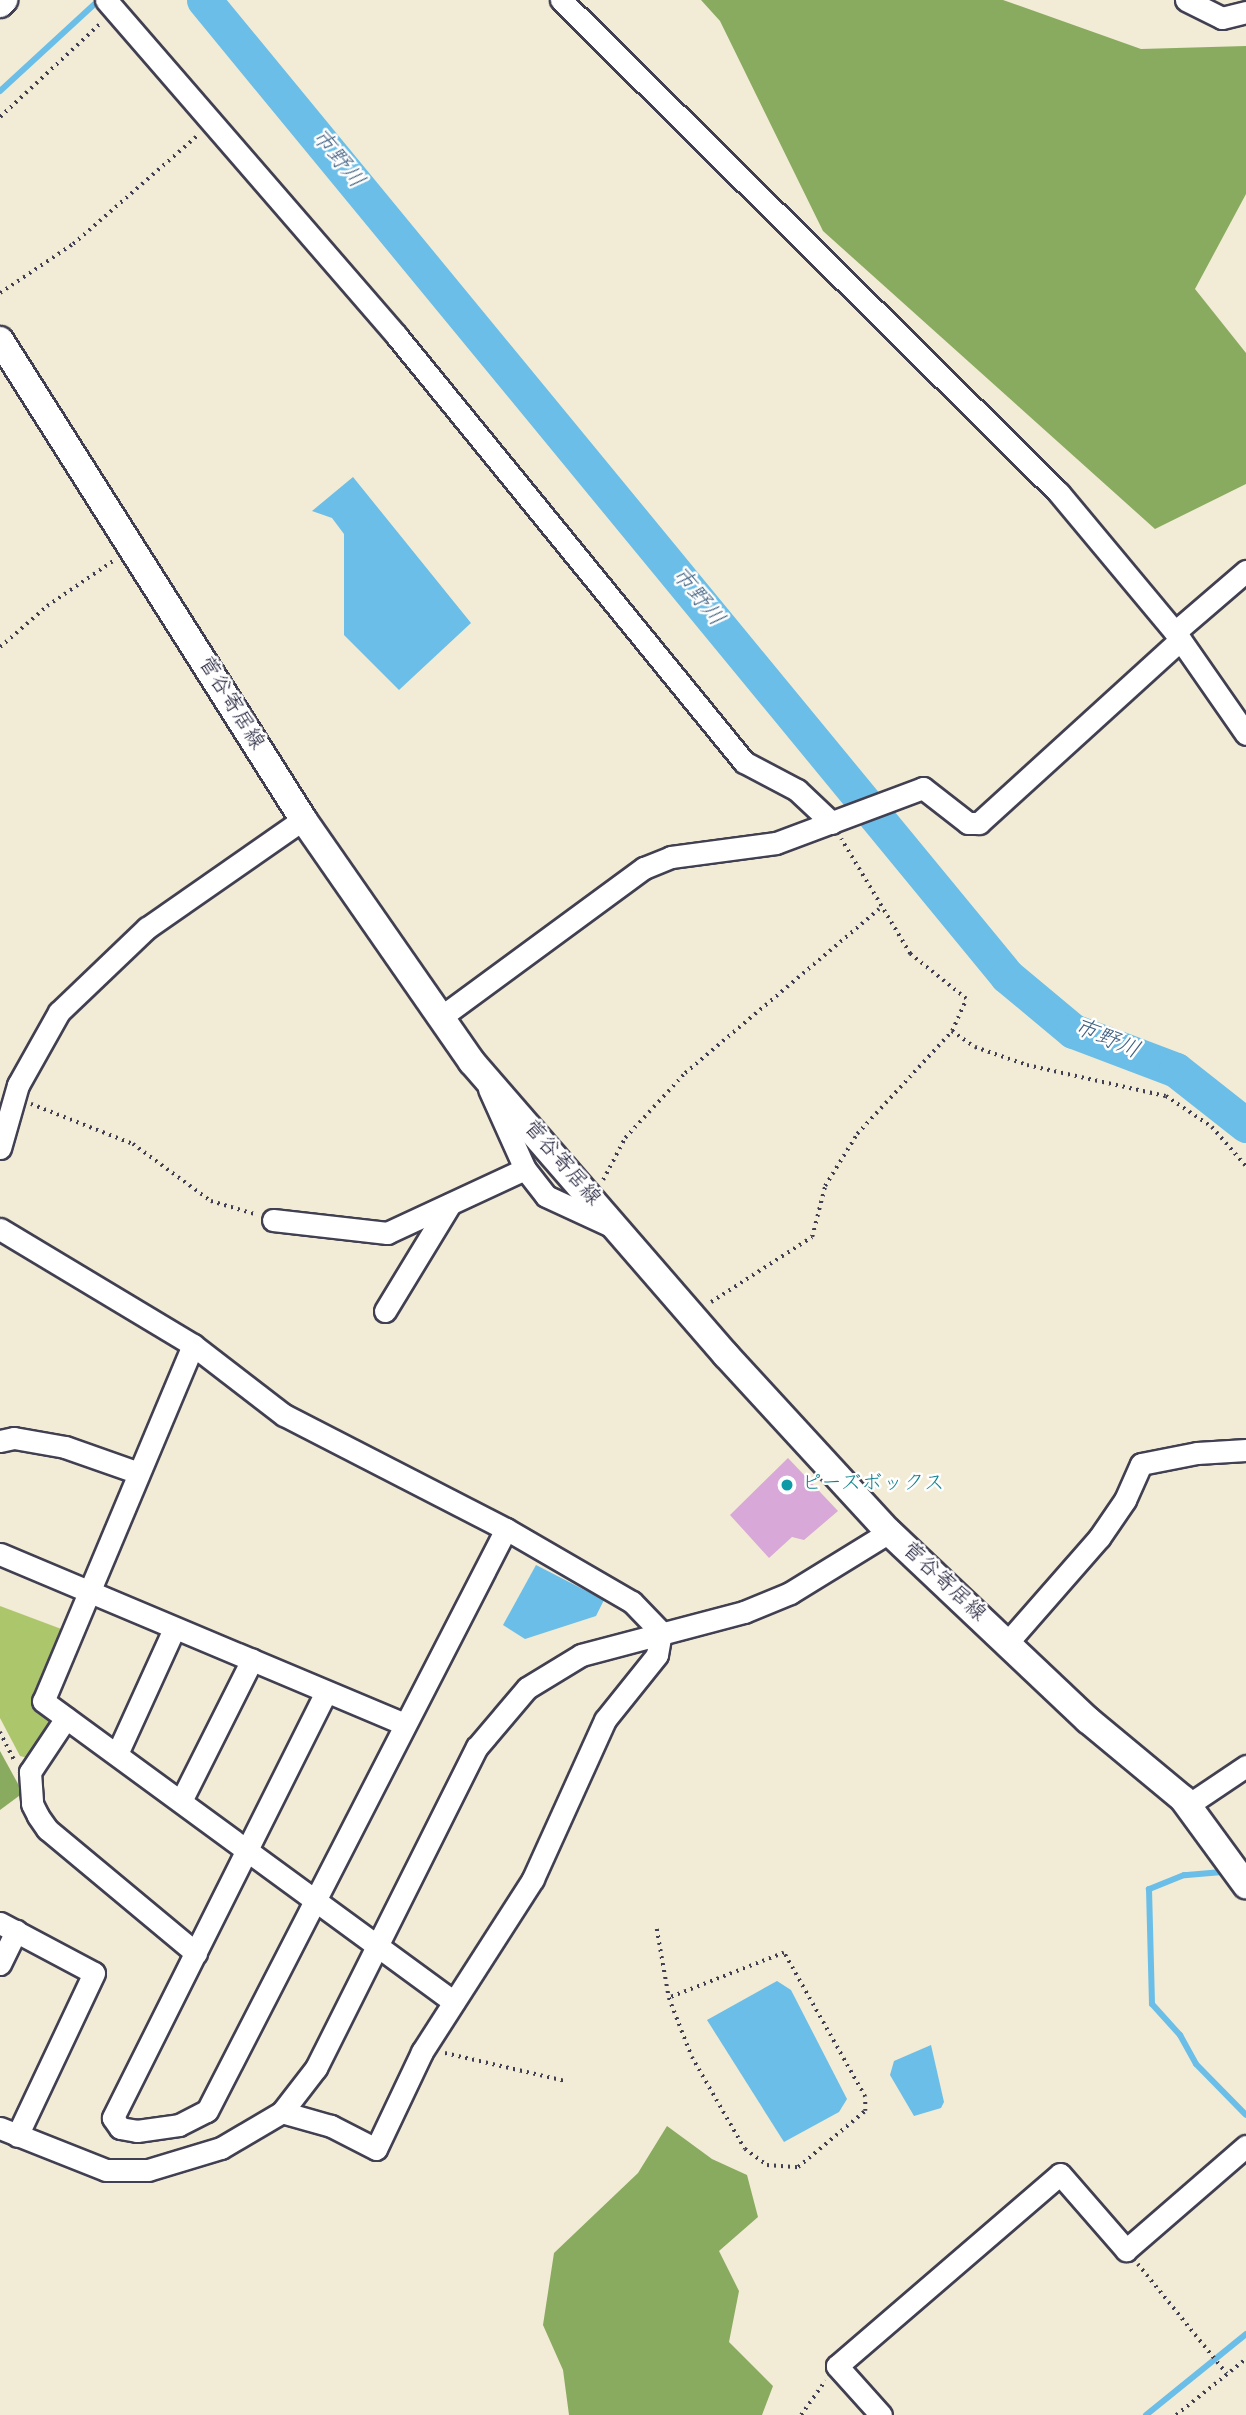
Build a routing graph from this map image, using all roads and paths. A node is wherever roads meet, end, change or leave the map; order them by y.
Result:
1 (561, 0) edge
2 (1185, 0) edge
3 (111, 4) edge
4 (1246, 12) edge
5 (0, 117) edge
6 (214, 121) junction
7 (0, 293) edge
8 (0, 340) edge
9 (132, 548) junction
10 (1246, 571) edge
11 (1177, 636) junction
12 (0, 648) edge
13 (1246, 734) edge
14 (303, 819) junction
15 (839, 821) junction
16 (879, 909) junction
17 (441, 1017) junction
18 (952, 1031) junction
19 (481, 1072) junction
20 (14, 1098) junction
21 (0, 1148) edge
22 (1246, 1166) edge
23 (525, 1169) junction
24 (593, 1201) junction
25 (450, 1203) junction
26 (273, 1220) joint
27 (0, 1229) edge
28 (617, 1229) junction
29 (385, 1311) dead end
30 (691, 1314) junction
31 (194, 1345) junction
32 (0, 1441) edge
33 (1246, 1450) edge
34 (139, 1473) junction
35 (506, 1529) junction
36 (889, 1532) junction
37 (0, 1554) edge
38 (89, 1592) junction
39 (174, 1629) junction
40 (662, 1632) junction
41 (1007, 1643) junction
42 (252, 1660) junction
43 (326, 1692) junction
44 (66, 1718) junction
45 (404, 1724) junction
46 (0, 1732) edge
47 (117, 1754) junction
48 (1246, 1766) edge
49 (30, 1772) junction
50 (182, 1799) junction
51 (1188, 1805) junction
52 (249, 1851) junction
53 (1246, 1885) edge
54 (316, 1901) junction
55 (8, 1927) edge
56 (657, 1928) dead end
57 (379, 1945) junction
58 (196, 1953) junction
59 (0, 1964) edge
60 (670, 1998) junction
61 (454, 2002) junction
62 (427, 2045) junction
63 (565, 2081) dead end
64 (282, 2112) junction
65 (8, 2132) edge
66 (1246, 2146) edge
67 (1126, 2249) junction
68 (1246, 2359) edge
69 (837, 2366) junction
70 (1227, 2374) junction
71 (802, 2415) edge
72 (881, 2415) edge
73 (1176, 2415) edge

1 - 11 street
2 - 4 street
3 - 5 path
3 - 6 street
6 - 7 path
6 - 15 street
8 - 9 main road, 菅谷寄居線
9 - 12 path
9 - 14 main road, 菅谷寄居線
10 - 11 street
11 - 13 street
11 - 15 street
14 - 17 main road, 菅谷寄居線
14 - 20 street
15 - 16 path
15 - 17 street
16 - 18 path
16 - 24 path
17 - 19 main road, 菅谷寄居線
18 - 22 path
18 - 30 path
19 - 23 street
19 - 24 main road, 菅谷寄居線
20 - 21 street
20 - 26 path
23 - 25 street
23 - 28 street
24 - 28 main road, 菅谷寄居線
25 - 26 street
25 - 29 street
27 - 31 street
28 - 30 main road, 菅谷寄居線
30 - 36 main road, 菅谷寄居線
31 - 34 street
31 - 35 street
32 - 34 street
33 - 41 street
34 - 38 street
35 - 40 street
35 - 45 street
36 - 40 street
36 - 41 main road, 菅谷寄居線
37 - 38 street
38 - 39 street
38 - 44 street
39 - 42 street
39 - 47 street
40 - 57 street
40 - 61 street
41 - 51 main road, 菅谷寄居線
42 - 43 street
42 - 50 street
43 - 45 street
43 - 52 street
44 - 47 street
44 - 49 street
45 - 54 street
46 - 49 path
47 - 50 street
48 - 51 street
49 - 58 street
50 - 52 street
51 - 53 main road, 菅谷寄居線
52 - 54 street
52 - 58 street
54 - 57 street
54 - 58 street
55 - 59 street
55 - 65 street
56 - 60 path
57 - 61 street
57 - 64 street
60 - 60 path
61 - 62 street
62 - 63 path
62 - 64 street
64 - 65 street
66 - 67 street
67 - 69 street
67 - 70 path
68 - 70 path
69 - 71 path
69 - 72 street
70 - 73 path

